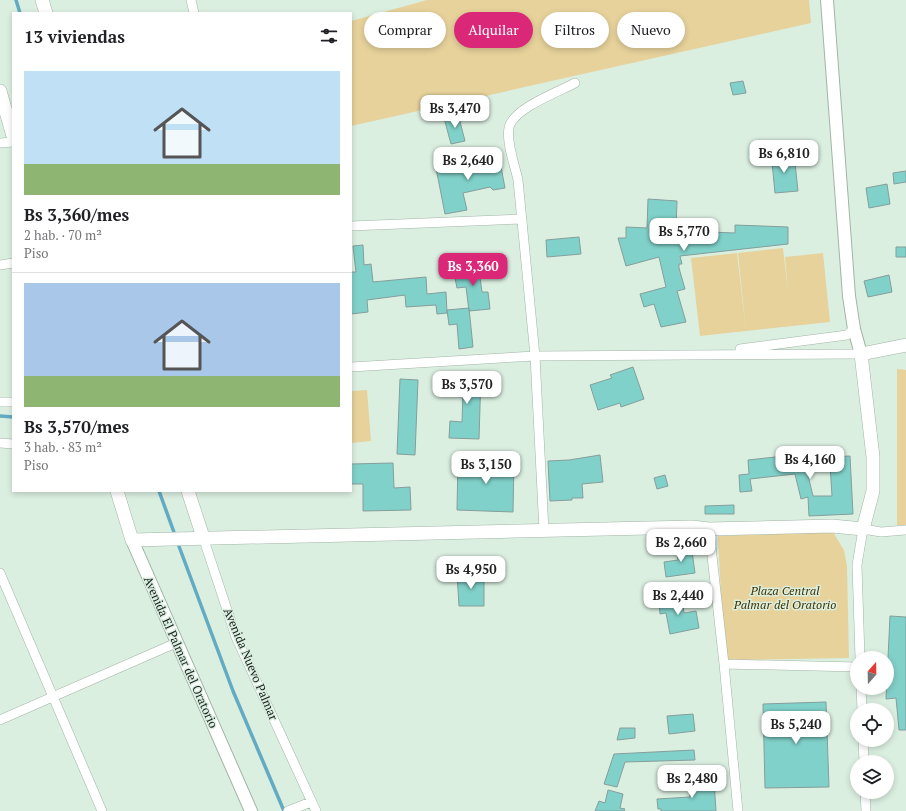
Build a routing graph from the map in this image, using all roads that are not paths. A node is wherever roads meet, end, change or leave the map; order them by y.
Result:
1 (42, 0) edge
2 (191, 0) edge
3 (827, 0) edge
4 (46, 12) edge
5 (194, 12) edge
6 (575, 84) dead end
7 (0, 91) edge
8 (12, 133) edge
9 (12, 142) edge
10 (0, 143) edge
11 (521, 219) junction
12 (352, 226) edge
13 (12, 263) edge
14 (0, 264) edge
15 (854, 330) junction
16 (906, 345) edge
17 (702, 354) junction
18 (861, 354) junction
19 (534, 356) junction
20 (352, 367) edge
21 (0, 402) edge
22 (12, 402) edge
23 (0, 443) edge
24 (12, 444) edge
25 (117, 492) edge
26 (188, 492) edge
27 (863, 528) junction
28 (709, 529) junction
29 (906, 530) edge
30 (544, 531) junction
31 (203, 537) junction
32 (132, 540) junction
33 (0, 573) edge
34 (176, 642) junction
35 (860, 651) edge
36 (724, 664) junction
37 (850, 667) edge
38 (54, 696) junction
39 (0, 720) edge
40 (865, 799) edge
41 (307, 803) junction
42 (102, 811) edge
43 (251, 811) edge
44 (288, 811) edge
45 (316, 811) edge
46 (738, 811) edge
47 (866, 811) edge

1 - 4 main road
2 - 5 street
3 - 15 street
6 - 11 street
7 - 8 main road
9 - 10 street
11 - 12 street
11 - 19 street
13 - 14 street
15 - 17 street
15 - 18 street
16 - 18 main road
17 - 18 street
17 - 19 street
18 - 27 main road
19 - 20 street
19 - 30 street
21 - 22 street
23 - 24 street
25 - 32 main road, Avenida El Palmar del Oratorio
26 - 31 main road, Avenida Nuevo Palmar
27 - 28 main road
27 - 29 street
27 - 35 street
28 - 30 main road
28 - 36 street
30 - 31 main road
31 - 32 main road
31 - 41 street, Avenida Nuevo Palmar
32 - 34 street, Avenida El Palmar del Oratorio
33 - 38 street
34 - 38 street
34 - 43 street, Avenida El Palmar del Oratorio
36 - 37 street
36 - 46 street
38 - 39 street
38 - 42 street
40 - 47 street
41 - 44 street
41 - 45 street, Avenida Nuevo Palmar

